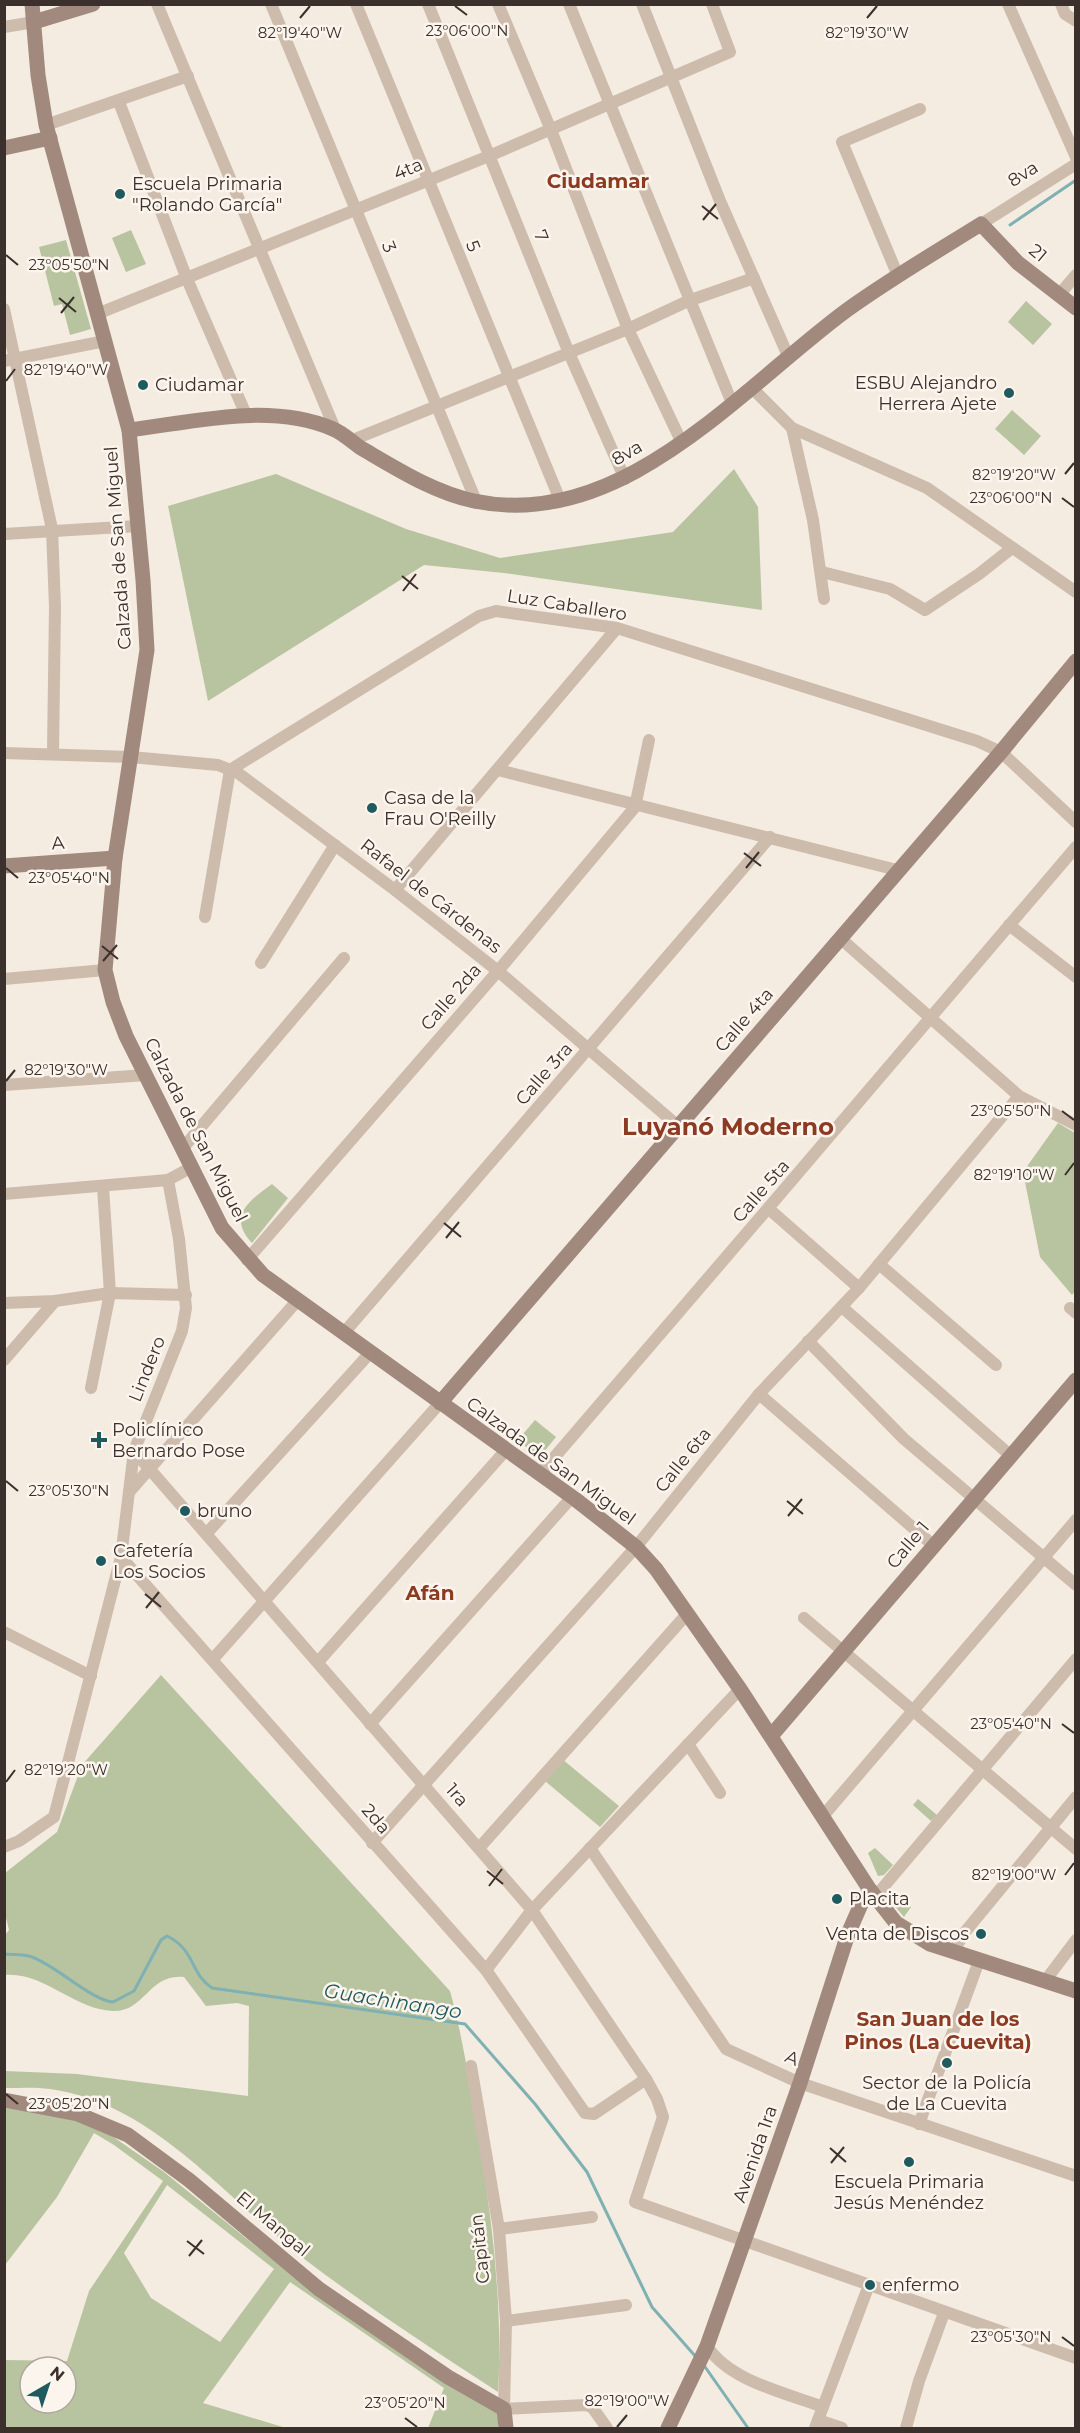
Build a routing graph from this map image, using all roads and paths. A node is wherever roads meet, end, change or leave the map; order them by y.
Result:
1 (32, 4) edge
2 (93, 4) edge
3 (157, 4) edge
4 (272, 4) edge
5 (356, 4) edge
6 (428, 4) edge
7 (498, 4) edge
8 (569, 4) edge
9 (642, 4) edge
10 (712, 4) edge
11 (1008, 4) edge
12 (1061, 4) edge
13 (1076, 21) edge
14 (34, 22) junction
15 (4, 27) edge
16 (188, 76) junction
17 (672, 79) junction
18 (119, 102) junction
19 (609, 105) junction
20 (920, 109) dead end
21 (551, 130) junction
22 (48, 132) junction
23 (4, 148) edge
24 (489, 156) junction
25 (1076, 157) edge
26 (1076, 164) edge
27 (426, 180) junction
28 (354, 211) junction
29 (981, 224) junction
30 (260, 250) junction
31 (1076, 275) edge
32 (898, 276) junction
33 (754, 278) junction
34 (188, 279) junction
35 (1059, 295) junction
36 (688, 302) junction
37 (1076, 308) edge
38 (4, 309) edge
39 (97, 314) junction
40 (628, 329) junction
41 (105, 341) junction
42 (569, 353) junction
43 (789, 358) junction
44 (11, 360) edge
45 (508, 378) junction
46 (752, 388) junction
47 (732, 403) junction
48 (436, 408) junction
49 (247, 417) junction
50 (792, 428) junction
51 (335, 429) junction
52 (129, 430) junction
53 (350, 441) junction
54 (681, 441) junction
55 (625, 478) junction
56 (560, 500) junction
57 (476, 501) junction
58 (138, 525) junction
59 (52, 529) junction
60 (4, 534) edge
61 (1012, 548) junction
62 (822, 572) junction
63 (1076, 592) edge
64 (824, 599) dead end
65 (617, 628) junction
66 (1076, 661) edge
67 (649, 740) dead end
68 (1002, 752) junction
69 (4, 753) edge
70 (53, 753) junction
71 (131, 757) junction
72 (230, 770) junction
73 (498, 770) junction
74 (635, 807) junction
75 (1076, 822) edge
76 (770, 837) junction
77 (335, 845) junction
78 (1076, 847) edge
79 (115, 858) junction
80 (4, 866) edge
81 (897, 870) junction
82 (395, 890) junction
83 (205, 917) dead end
84 (1009, 925) junction
85 (840, 938) junction
86 (344, 958) dead end
87 (261, 963) dead end
88 (105, 970) junction
89 (498, 971) junction
90 (1076, 977) edge
91 (4, 979) edge
92 (930, 1015) junction
93 (588, 1051) junction
94 (146, 1075) junction
95 (4, 1085) edge
96 (1019, 1096) junction
97 (1076, 1125) edge
98 (678, 1126) junction
99 (183, 1148) junction
100 (192, 1167) junction
101 (168, 1180) junction
102 (103, 1187) junction
103 (4, 1194) edge
104 (769, 1209) junction
105 (247, 1260) junction
106 (879, 1264) junction
107 (859, 1288) junction
108 (110, 1293) junction
109 (186, 1295) junction
110 (297, 1300) junction
111 (55, 1301) junction
112 (4, 1303) edge
113 (842, 1307) junction
114 (343, 1334) junction
115 (808, 1341) junction
116 (370, 1353) junction
117 (4, 1360) edge
118 (996, 1365) dead end
119 (1076, 1380) edge
120 (91, 1388) dead end
121 (759, 1394) junction
122 (440, 1403) junction
123 (506, 1450) junction
124 (134, 1451) junction
125 (1011, 1456) junction
126 (151, 1469) junction
127 (540, 1474) junction
128 (130, 1491) junction
129 (572, 1497) junction
130 (973, 1500) junction
131 (1076, 1520) edge
132 (207, 1533) junction
133 (934, 1546) junction
134 (636, 1547) junction
135 (121, 1557) junction
136 (1042, 1558) junction
137 (1076, 1585) edge
138 (264, 1601) junction
139 (687, 1614) junction
140 (804, 1618) dead end
141 (4, 1632) edge
142 (843, 1652) junction
143 (213, 1659) junction
144 (1076, 1659) edge
145 (318, 1662) junction
146 (91, 1676) junction
147 (740, 1689) junction
148 (913, 1711) junction
149 (370, 1724) junction
150 (771, 1736) junction
151 (688, 1744) junction
152 (982, 1770) junction
153 (425, 1786) junction
154 (720, 1793) dead end
155 (1076, 1797) edge
156 (823, 1816) junction
157 (1050, 1826) junction
158 (372, 1843) junction
159 (4, 1847) edge
160 (480, 1847) junction
161 (590, 1848) junction
162 (1076, 1849) edge
163 (872, 1893) junction
164 (532, 1910) junction
165 (1076, 1940) edge
166 (953, 1952) junction
167 (979, 1962) junction
168 (486, 1970) junction
169 (1045, 1982) junction
170 (1076, 1991) edge
171 (471, 2066) dead end
172 (646, 2079) junction
173 (800, 2083) junction
174 (4, 2100) edge
175 (919, 2124) junction
176 (1076, 2176) edge
177 (592, 2217) dead end
178 (499, 2229) junction
179 (746, 2243) junction
180 (869, 2285) junction
181 (626, 2305) dead end
182 (944, 2313) junction
183 (506, 2321) junction
184 (706, 2350) junction
185 (1076, 2358) edge
186 (823, 2407) junction
187 (504, 2409) junction
188 (817, 2424) edge
189 (506, 2428) edge
190 (607, 2428) edge
191 (668, 2428) edge
192 (842, 2428) edge
193 (906, 2428) edge

1 - 14 main road, Calzada de San Miguel
2 - 14 main road
3 - 16 street
4 - 28 street, 3
5 - 27 street, 5
6 - 24 street, 7
7 - 21 street
8 - 19 street
9 - 17 street
10 - 17 street, 4ta
11 - 25 street
12 - 13 street
14 - 15 street
14 - 22 main road, Calzada de San Miguel
16 - 18 street
16 - 30 street
17 - 19 street, 4ta
17 - 33 street
18 - 22 street
18 - 34 street
19 - 21 street, 4ta
19 - 36 street
20 - 32 street
21 - 24 street, 4ta
21 - 40 street
22 - 23 main road
22 - 39 main road, Calzada de San Miguel
24 - 27 street, 4ta
24 - 42 street, 7
26 - 29 street, 8va
27 - 28 street, 4ta
27 - 45 street, 5
28 - 30 street, 4ta
28 - 48 street, 3
29 - 32 main road, 8va
29 - 35 main road, 21
30 - 34 street, 4ta
30 - 51 street
31 - 35 street
32 - 43 main road, 8va
33 - 36 street
33 - 43 street
34 - 39 street, 4ta
34 - 49 street
35 - 37 main road, 21
36 - 40 street
36 - 47 street
38 - 44 street
39 - 41 main road, Calzada de San Miguel
40 - 42 street
40 - 54 street
41 - 44 street
41 - 52 main road, Calzada de San Miguel
42 - 45 street
42 - 55 street, 7
43 - 46 main road, 8va
44 - 59 street
45 - 48 street
45 - 56 street, 5
46 - 47 main road, 8va
46 - 50 street
47 - 54 main road, 8va
48 - 53 street
48 - 57 street, 3
49 - 51 main road, 8va
49 - 52 main road, 8va
50 - 61 street
50 - 62 street
51 - 53 main road, 8va
52 - 58 main road, Calzada de San Miguel
53 - 57 main road, 8va
54 - 55 main road, 8va
55 - 56 main road, 8va
56 - 57 main road, 8va
58 - 59 street
58 - 71 main road, Calzada de San Miguel
59 - 60 street
59 - 70 street
61 - 62 street
61 - 63 street
62 - 64 street
65 - 68 street, Luz Caballero
65 - 72 street, Luz Caballero
65 - 73 street
66 - 68 main road, Calle 4ta
67 - 74 street, Calle 2da
68 - 75 street, Luz Caballero
68 - 81 main road, Calle 4ta
69 - 70 street, Rafael de Cárdenas
70 - 71 street, Rafael de Cárdenas
71 - 72 street, Rafael de Cárdenas
71 - 79 main road, Calzada de San Miguel
72 - 77 street, Rafael de Cárdenas
72 - 83 street
73 - 74 street
73 - 82 street
74 - 76 street
74 - 89 street, Calle 2da
76 - 81 street
76 - 93 street, Calle 3ra
77 - 82 street, Rafael de Cárdenas
77 - 87 street
78 - 84 street, Calle 5ta
79 - 80 main road, A
79 - 88 main road, Calzada de San Miguel
81 - 85 main road, Calle 4ta
82 - 89 street, Rafael de Cárdenas
84 - 90 street
84 - 92 street, Calle 5ta
85 - 92 street
85 - 98 main road, Calle 4ta
86 - 99 street
88 - 91 street
88 - 94 main road, Calzada de San Miguel
89 - 93 street, Rafael de Cárdenas
89 - 105 street, Calle 2da
92 - 96 street
92 - 104 street, Calle 5ta
93 - 98 street, Rafael de Cárdenas
93 - 114 street, Calle 3ra
94 - 95 street
94 - 99 main road, Calzada de San Miguel
96 - 97 street
96 - 106 street, Calle 6ta
98 - 122 main road, Calle 4ta
99 - 100 main road, Calzada de San Miguel
100 - 101 street
100 - 105 main road, Calzada de San Miguel
101 - 102 street
101 - 109 street, Lindero
102 - 103 street
102 - 108 street
104 - 107 street
104 - 127 street, Calle 5ta
105 - 110 main road, Calzada de San Miguel
106 - 107 street, Calle 6ta
106 - 118 street
107 - 113 street, Calle 6ta
108 - 109 street
108 - 111 street
108 - 120 street
109 - 124 street, Lindero
110 - 114 main road, Calzada de San Miguel
110 - 126 street
111 - 112 street
111 - 117 street
113 - 115 street, Calle 6ta
113 - 125 street
114 - 116 main road, Calzada de San Miguel
115 - 121 street, Calle 6ta
115 - 130 street
116 - 122 main road, Calzada de San Miguel
116 - 132 street
119 - 125 main road, Calle 1
121 - 133 street
121 - 134 street, Calle 6ta
122 - 123 main road, Calzada de San Miguel
122 - 138 street
123 - 127 main road, Calzada de San Miguel
123 - 145 street
124 - 126 street, 1ra
124 - 128 street, Lindero
125 - 130 main road, Calle 1
126 - 128 street
126 - 132 street, 1ra
127 - 129 main road, Calzada de San Miguel
128 - 135 street, Lindero
129 - 134 main road, Calzada de San Miguel
129 - 149 street
130 - 133 main road, Calle 1
130 - 136 street
131 - 136 street
132 - 138 street, 1ra
133 - 142 main road, Calle 1
134 - 139 main road, Calzada de San Miguel
134 - 153 street, Calle 6ta
135 - 143 street, 2da
135 - 146 street, Lindero
136 - 137 street
136 - 148 street
138 - 143 street
138 - 145 street, 1ra
139 - 147 main road, Calzada de San Miguel
139 - 160 street
140 - 142 street
141 - 146 street
142 - 148 street
142 - 150 main road, Calle 1
143 - 158 street, 2da
144 - 152 street
145 - 149 street, 1ra
146 - 159 street, Lindero
147 - 150 main road, Calzada de San Miguel
147 - 151 street
148 - 152 street
148 - 156 street
149 - 153 street, 1ra
150 - 156 main road, Calzada de San Miguel
151 - 154 street
151 - 161 street
152 - 157 street
152 - 163 street
153 - 158 street, Calle 6ta
153 - 160 street, 1ra
155 - 157 street
156 - 163 main road, Calzada de San Miguel
157 - 162 street
157 - 166 street
158 - 168 street, 2da
160 - 164 street, 1ra
161 - 164 street
161 - 173 street, A
163 - 166 main road, Calzada de San Miguel
163 - 173 main road, Avenida 1ra
164 - 168 street
164 - 172 street, 1ra
165 - 169 street
166 - 167 main road, Calzada de San Miguel
167 - 169 main road, Calzada de San Miguel
167 - 175 street
168 - 172 street, 2da
169 - 170 main road, Calzada de San Miguel
171 - 178 street, Capitán
172 - 179 street, 1ra
173 - 175 street, A
173 - 179 main road, Avenida 1ra
174 - 187 main road, El Mangal
175 - 176 street, A
177 - 178 street
178 - 183 street, Capitán
179 - 180 street
179 - 184 main road, Avenida 1ra
180 - 182 street
180 - 186 street
181 - 183 street
182 - 185 street
182 - 193 street
183 - 187 street, Capitán
184 - 186 street
184 - 191 main road, Avenida 1ra
186 - 188 street
187 - 189 main road, Capitán
187 - 190 street
188 - 192 street

